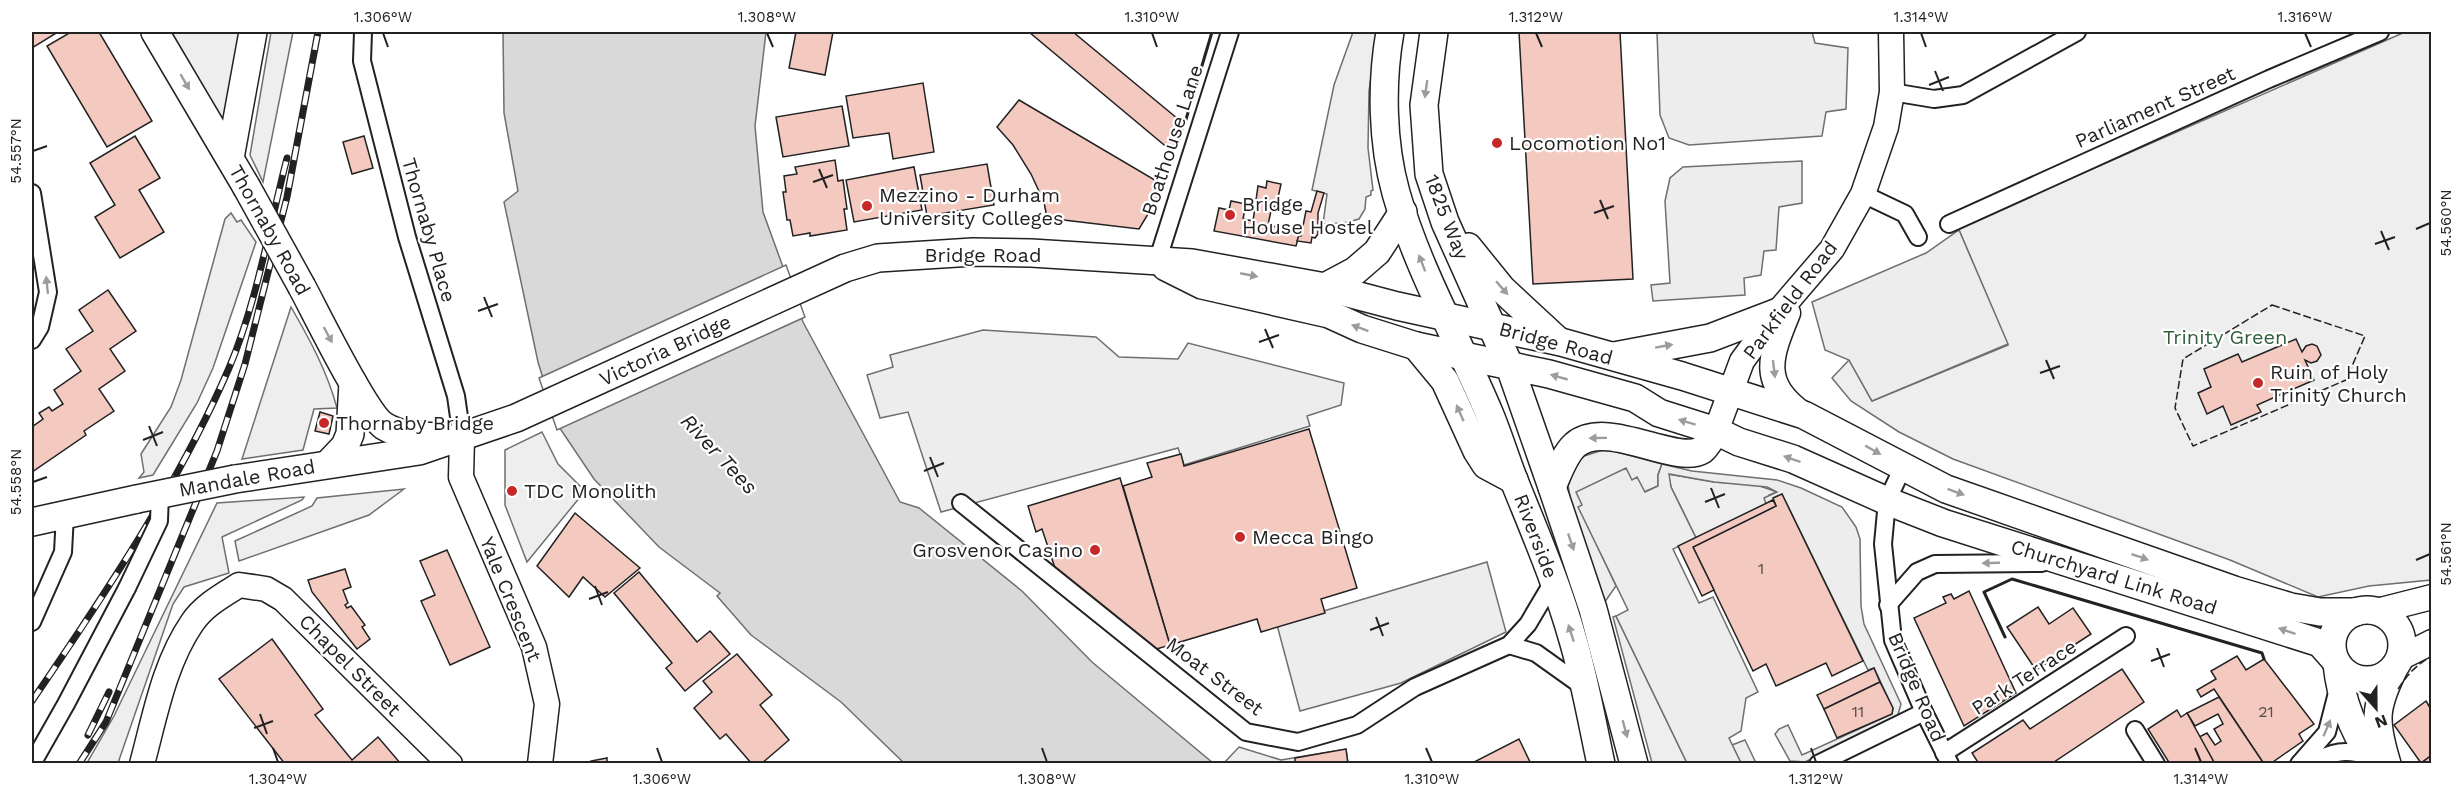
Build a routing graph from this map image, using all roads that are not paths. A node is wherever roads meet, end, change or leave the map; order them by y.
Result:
1 (155, 32) edge
2 (253, 32) edge
3 (363, 32) edge
4 (1230, 32) edge
5 (1390, 32) edge
6 (1434, 32) edge
7 (1891, 32) edge
8 (2077, 32) edge
9 (2380, 32) edge
10 (1892, 92) junction
11 (230, 158) junction
12 (32, 193) edge
13 (1863, 194) junction
14 (1402, 212) junction
15 (1445, 222) junction
16 (1949, 224) dead end
17 (1918, 237) dead end
18 (1157, 262) junction
19 (814, 282) joint
20 (1325, 287) junction
21 (1787, 303) junction
22 (1446, 317) junction
23 (1492, 326) junction
24 (32, 340) edge
25 (1561, 342) junction
26 (1416, 346) junction
27 (1464, 357) junction
28 (1607, 357) junction
29 (1510, 367) junction
30 (353, 383) junction
31 (1732, 393) junction
32 (1804, 415) junction
33 (1716, 431) junction
34 (462, 438) junction
35 (328, 465) junction
36 (1903, 467) junction
37 (1514, 480) junction
38 (1552, 487) junction
39 (149, 496) junction
40 (1887, 501) junction
41 (961, 503) dead end
42 (65, 515) junction
43 (32, 522) edge
44 (2070, 563) junction
45 (1554, 580) junction
46 (2432, 597) edge
47 (1888, 605) junction
48 (2366, 612) junction
49 (32, 622) edge
50 (2126, 636) dead end
51 (2432, 642) edge
52 (1509, 645) junction
53 (2397, 663) junction
54 (2337, 670) junction
55 (1586, 689) junction
56 (1924, 712) junction
57 (2135, 730) dead end
58 (1947, 758) edge
59 (2378, 761) edge
60 (32, 764) edge
61 (142, 764) edge
62 (450, 764) edge
63 (540, 764) edge
64 (1601, 764) edge
65 (1634, 764) edge
66 (1818, 764) edge
67 (2156, 764) edge
68 (2299, 764) edge
69 (2310, 764) edge

1 -> 11 main road
2 - 11 main road, Thornaby Road
3 - 34 street, Thornaby Place
4 - 18 street, Boathouse Lane
5 - 14 main road, 1825 Way
6 -> 15 main road, 1825 Way
7 - 10 street, Parkfield Road
8 - 10 street
9 - 16 street, Parliament Street
10 - 13 street, Parkfield Road
11 -> 30 main road, Thornaby Road, bridge
24 -> 12 street
13 - 17 street
13 - 21 street, Parkfield Road
14 - 20 main road
22 -> 14 main road, 1825 Way
15 - 23 main road, 1825 Way
15 -> 25 main road
18 - 19 main road, Bridge Road
18 -> 20 main road, Bridge Road
26 -> 18 main road, Bridge Road
19 - 34 main road, Victoria Bridge
20 - 22 main road, Bridge Road
28 -> 21 main road
21 - 31 street, Parkfield Road
21 -> 32 street
22 - 23 main road, Bridge Road
22 - 27 main road, Riverside
23 - 25 main road, Bridge Road
23 - 29 main road, Riverside
25 - 28 main road, Bridge Road
26 - 27 main road, Bridge Road
37 -> 26 main road
27 - 29 main road, Bridge Road
27 - 37 main road, Riverside
28 - 31 main road, Bridge Road
33 -> 29 main road, Bridge Road
29 - 38 main road, Riverside
30 - 34 main road, Thornaby Road
30 - 35 main road
31 - 32 main road, Bridge Road
31 - 33 street, Parkfield Road
32 -> 36 main road, Bridge Road
33 -> 38 main road
40 -> 33 main road, Bridge Road
34 - 35 main road, Mandale Road
34 - 63 street, Yale Crescent
35 - 39 main road, Mandale Road, bridge
36 - 40 street, Bridge Road
36 -> 48 main road, Churchyard Link Road
37 - 45 main road, Riverside
38 -> 65 main road, Riverside
39 - 42 main road, Mandale Road
39 - 60 street, bridge
40 - 44 main road, Churchyard Link Road
40 - 47 street, Bridge Road
41 - 52 street, Moat Street
42 - 43 main road, Mandale Road
42 - 49 street
44 -> 47 street
54 -> 44 main road, Churchyard Link Road
45 - 52 street, Moat Street
55 -> 45 main road, Riverside
46 - 48 street
47 - 56 street, Bridge Road
48 - 53 main road
48 - 54 main road
50 - 58 street, Park Terrace
51 - 53 street
52 - 55 street
53 - 54 main road
53 - 59 main road
54 - 59 main road
68 -> 54 street
55 - 64 main road, Riverside
56 - 58 street, Bridge Road
56 - 66 street
57 - 67 street
59 - 69 street
61 - 62 street, Chapel Street

